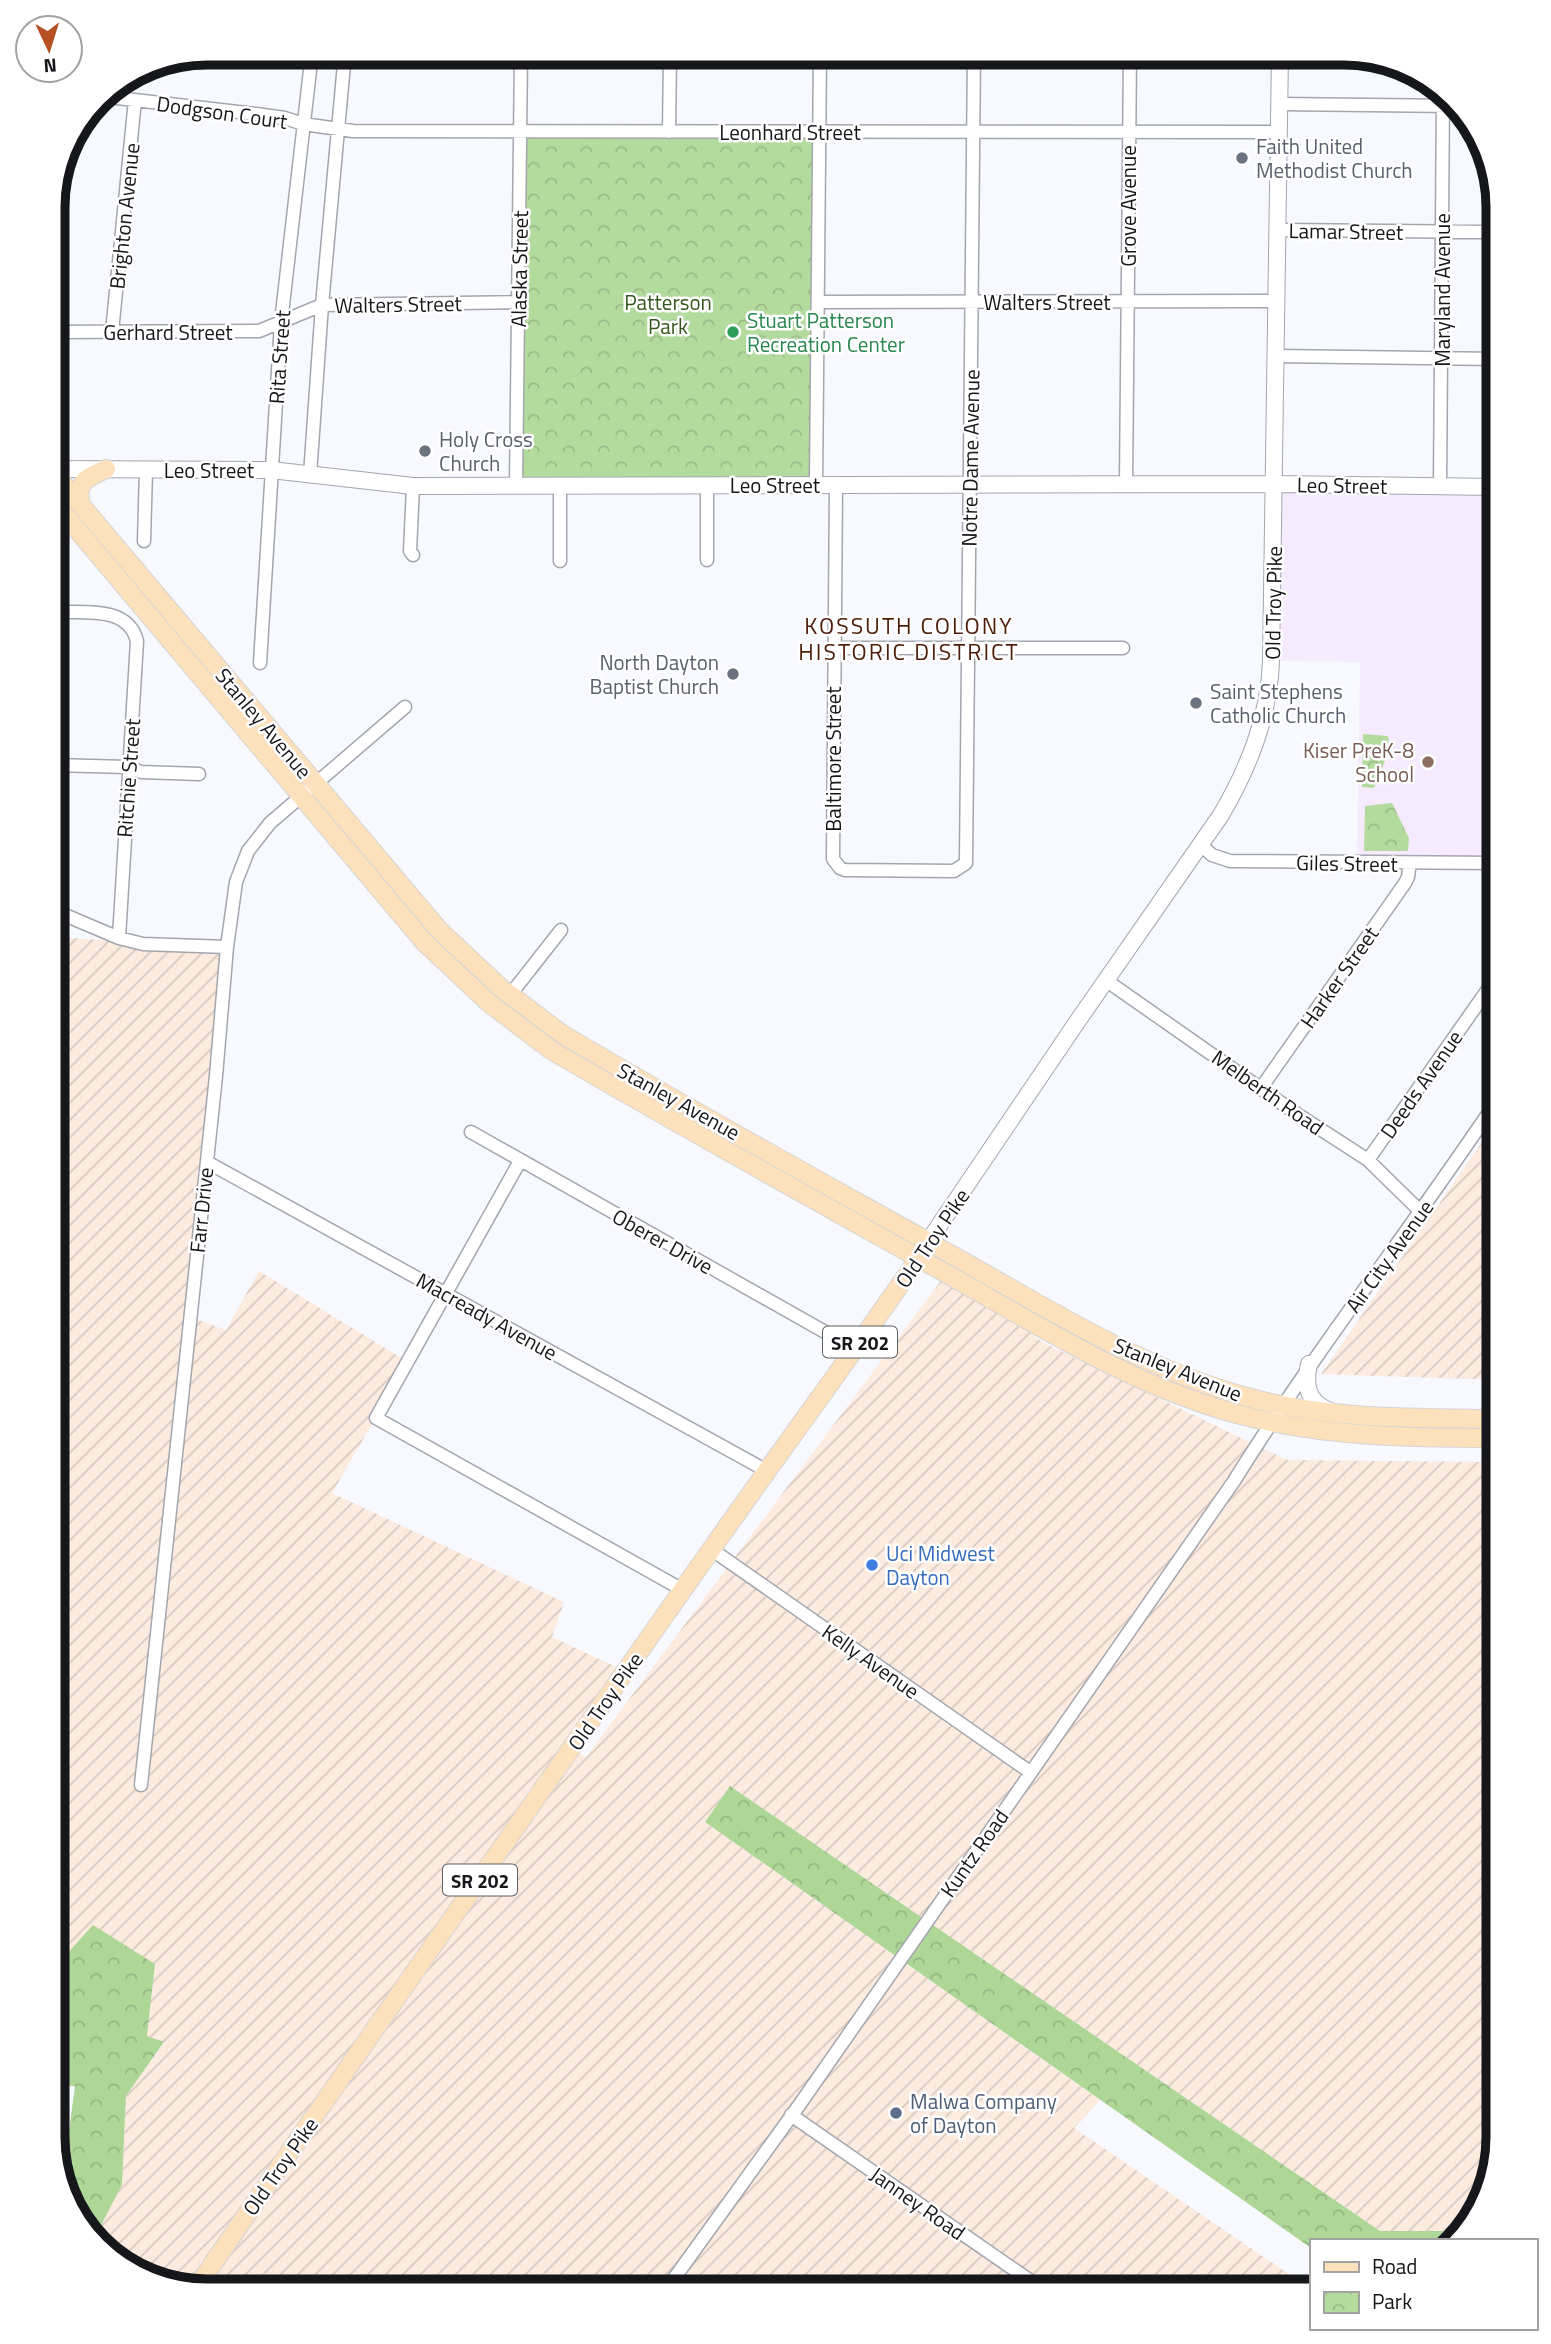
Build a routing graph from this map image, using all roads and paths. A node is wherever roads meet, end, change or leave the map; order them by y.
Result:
1 (310, 65) edge
2 (344, 65) edge
3 (521, 65) edge
4 (670, 65) edge
5 (820, 65) edge
6 (974, 65) edge
7 (1130, 65) edge
8 (1280, 65) edge
9 (116, 98) edge
10 (135, 100) junction
11 (1440, 102) edge
12 (1279, 104) junction
13 (1447, 109) edge
14 (303, 124) junction
15 (338, 128) junction
16 (520, 132) junction
17 (669, 132) junction
18 (819, 132) junction
19 (973, 132) junction
20 (1129, 132) junction
21 (1279, 132) junction
22 (1278, 230) junction
23 (1442, 232) junction
24 (1486, 232) edge
25 (1277, 301) junction
26 (519, 302) junction
27 (818, 302) junction
28 (971, 302) junction
29 (1128, 302) junction
30 (322, 305) junction
31 (281, 322) junction
32 (65, 332) edge
33 (112, 332) junction
34 (1276, 356) junction
35 (1441, 358) junction
36 (1486, 359) edge
37 (106, 469) junction
38 (65, 470) edge
39 (146, 470) junction
40 (271, 470) junction
41 (310, 475) junction
42 (970, 484) junction
43 (1126, 484) junction
44 (1275, 484) junction
45 (65, 485) edge
46 (516, 485) junction
47 (560, 485) junction
48 (707, 485) junction
49 (816, 485) junction
50 (836, 485) junction
51 (413, 486) junction
52 (1440, 486) junction
53 (1486, 487) edge
54 (82, 507) junction
55 (65, 515) edge
56 (144, 541) dead end
57 (413, 555) dead end
58 (707, 560) dead end
59 (560, 561) dead end
60 (65, 612) edge
61 (834, 648) junction
62 (968, 648) junction
63 (1123, 648) dead end
64 (260, 663) dead end
65 (405, 707) dead end
66 (65, 765) edge
67 (128, 767) junction
68 (199, 774) dead end
69 (316, 784) junction
70 (301, 796) junction
71 (1201, 845) junction
72 (966, 863) joint
73 (1410, 863) junction
74 (1486, 863) edge
75 (65, 915) edge
76 (561, 930) dead end
77 (119, 938) junction
78 (227, 947) junction
79 (1107, 981) junction
80 (1486, 993) edge
81 (510, 995) junction
82 (1261, 1088) junction
83 (1486, 1118) edge
84 (471, 1132) dead end
85 (1368, 1160) junction
86 (520, 1161) junction
87 (207, 1162) junction
88 (1421, 1212) junction
89 (928, 1242) junction
90 (918, 1258) junction
91 (446, 1294) junction
92 (855, 1349) junction
93 (1309, 1364) junction
94 (1278, 1413) junction
95 (1339, 1414) junction
96 (1486, 1419) edge
97 (1486, 1438) edge
98 (766, 1471) junction
99 (711, 1549) junction
100 (683, 1590) junction
101 (1030, 1772) junction
102 (141, 1785) dead end
103 (792, 2115) junction
104 (202, 2279) edge
105 (674, 2279) edge
106 (1028, 2279) edge

1 - 14 street, Rita Street
2 - 15 street, Rita Street
3 - 16 street, Alaska Street
4 - 17 street
5 - 18 street
6 - 19 street, Notre Dame Avenue
7 - 20 street, Grove Avenue
8 - 12 street, Old Troy Pike / SR 202
9 - 10 street, Dodgson Court
10 - 14 street, Dodgson Court
10 - 33 street, Brighton Avenue
11 - 12 street
12 - 21 street, Old Troy Pike / SR 202
13 - 23 street, Maryland Avenue
14 - 15 street, Leonhard Street
14 - 31 street, Rita Street
15 - 16 street, Leonhard Street
15 - 30 street, Rita Street
16 - 17 street, Leonhard Street
16 - 26 street, Alaska Street
17 - 18 street, Leonhard Street
18 - 19 street, Leonhard Street
18 - 27 street
19 - 20 street, Leonhard Street
19 - 28 street, Notre Dame Avenue
20 - 21 street, Leonhard Street
20 - 29 street, Grove Avenue
21 - 22 street, Old Troy Pike / SR 202
22 - 23 street, Lamar Street
22 - 25 street, Old Troy Pike / SR 202
23 - 24 street, Lamar Street
23 - 35 street, Maryland Avenue
25 - 29 street, Walters Street
25 - 34 street, Old Troy Pike / SR 202
26 - 30 street, Walters Street
26 - 46 street, Alaska Street
27 - 28 street, Walters Street
27 - 49 street
28 - 29 street, Walters Street
28 - 42 street, Notre Dame Avenue
29 - 43 street, Grove Avenue
30 - 31 street, Walters Street
30 - 41 street, Rita Street
31 - 33 street, Gerhard Street
31 - 40 street, Rita Street
32 - 33 street, Gerhard Street
34 - 35 street
34 - 44 street, Old Troy Pike / SR 202
35 - 36 street
35 - 52 street, Maryland Avenue
37 - 38 street, Leo Street
37 - 39 street, Leo Street
37 - 54 main road
39 - 40 street, Leo Street
39 - 56 street
40 - 41 street, Leo Street
40 - 64 street, Rita Street
41 - 51 street, Leo Street
42 - 43 street, Leo Street
42 - 50 street, Leo Street
42 - 62 street, Notre Dame Avenue
43 - 44 street, Leo Street
44 - 52 street, Leo Street
44 - 71 street, Old Troy Pike / SR 202
45 - 54 main road, Stanley Avenue
46 - 47 street, Leo Street
46 - 51 street, Leo Street
47 - 48 street, Leo Street
47 - 59 street
48 - 49 street, Leo Street
48 - 58 street
49 - 50 street, Leo Street
50 - 61 street, Baltimore Street
51 - 57 street
52 - 53 street, Leo Street
54 - 69 main road, Stanley Avenue
55 - 70 main road, Stanley Avenue
60 - 67 street, Ritchie Street
61 - 62 street
61 - 72 street, Baltimore Street
62 - 63 street
62 - 72 street, Notre Dame Avenue
65 - 69 street, Farr Drive
66 - 67 street
67 - 68 street
67 - 77 street, Ritchie Street
69 - 70 street, Farr Drive
69 - 81 main road, Stanley Avenue
70 - 78 street, Farr Drive
70 - 90 main road, Stanley Avenue
71 - 73 street, Giles Street
71 - 79 street, Old Troy Pike / SR 202
73 - 74 street, Giles Street
73 - 82 street, Harker Street
75 - 77 street
76 - 81 street
77 - 78 street
78 - 87 street, Farr Drive
79 - 82 street, Melberth Road
79 - 89 street, Old Troy Pike / SR 202
80 - 85 street, Deeds Avenue
81 - 89 main road, Stanley Avenue
82 - 85 street, Melberth Road
83 - 88 street, Air City Avenue
84 - 86 street, Oberer Drive
85 - 88 street, Melberth Road
86 - 91 street
86 - 92 street, Oberer Drive
87 - 91 street, Macready Avenue
87 - 102 street, Farr Drive
88 - 93 street, Air City Avenue
89 - 90 main road, Old Troy Pike / SR 202
89 - 94 main road, Stanley Avenue
90 - 92 main road, Old Troy Pike / SR 202
90 - 94 main road, Stanley Avenue
91 - 98 street, Macready Avenue
91 - 100 street
92 - 98 main road, Old Troy Pike / SR 202
93 - 94 street, Air City Avenue
93 - 95 street
94 - 95 main road, Stanley Avenue
94 - 97 main road, Stanley Avenue
94 - 101 street, Kuntz Road
95 - 96 main road, Stanley Avenue
98 - 99 main road, Old Troy Pike / SR 202
99 - 100 main road, Old Troy Pike / SR 202
99 - 101 street, Kelly Avenue
100 - 104 main road, Old Troy Pike / SR 202
101 - 103 street, Kuntz Road
103 - 105 street, Kuntz Road
103 - 106 street, Janney Road

